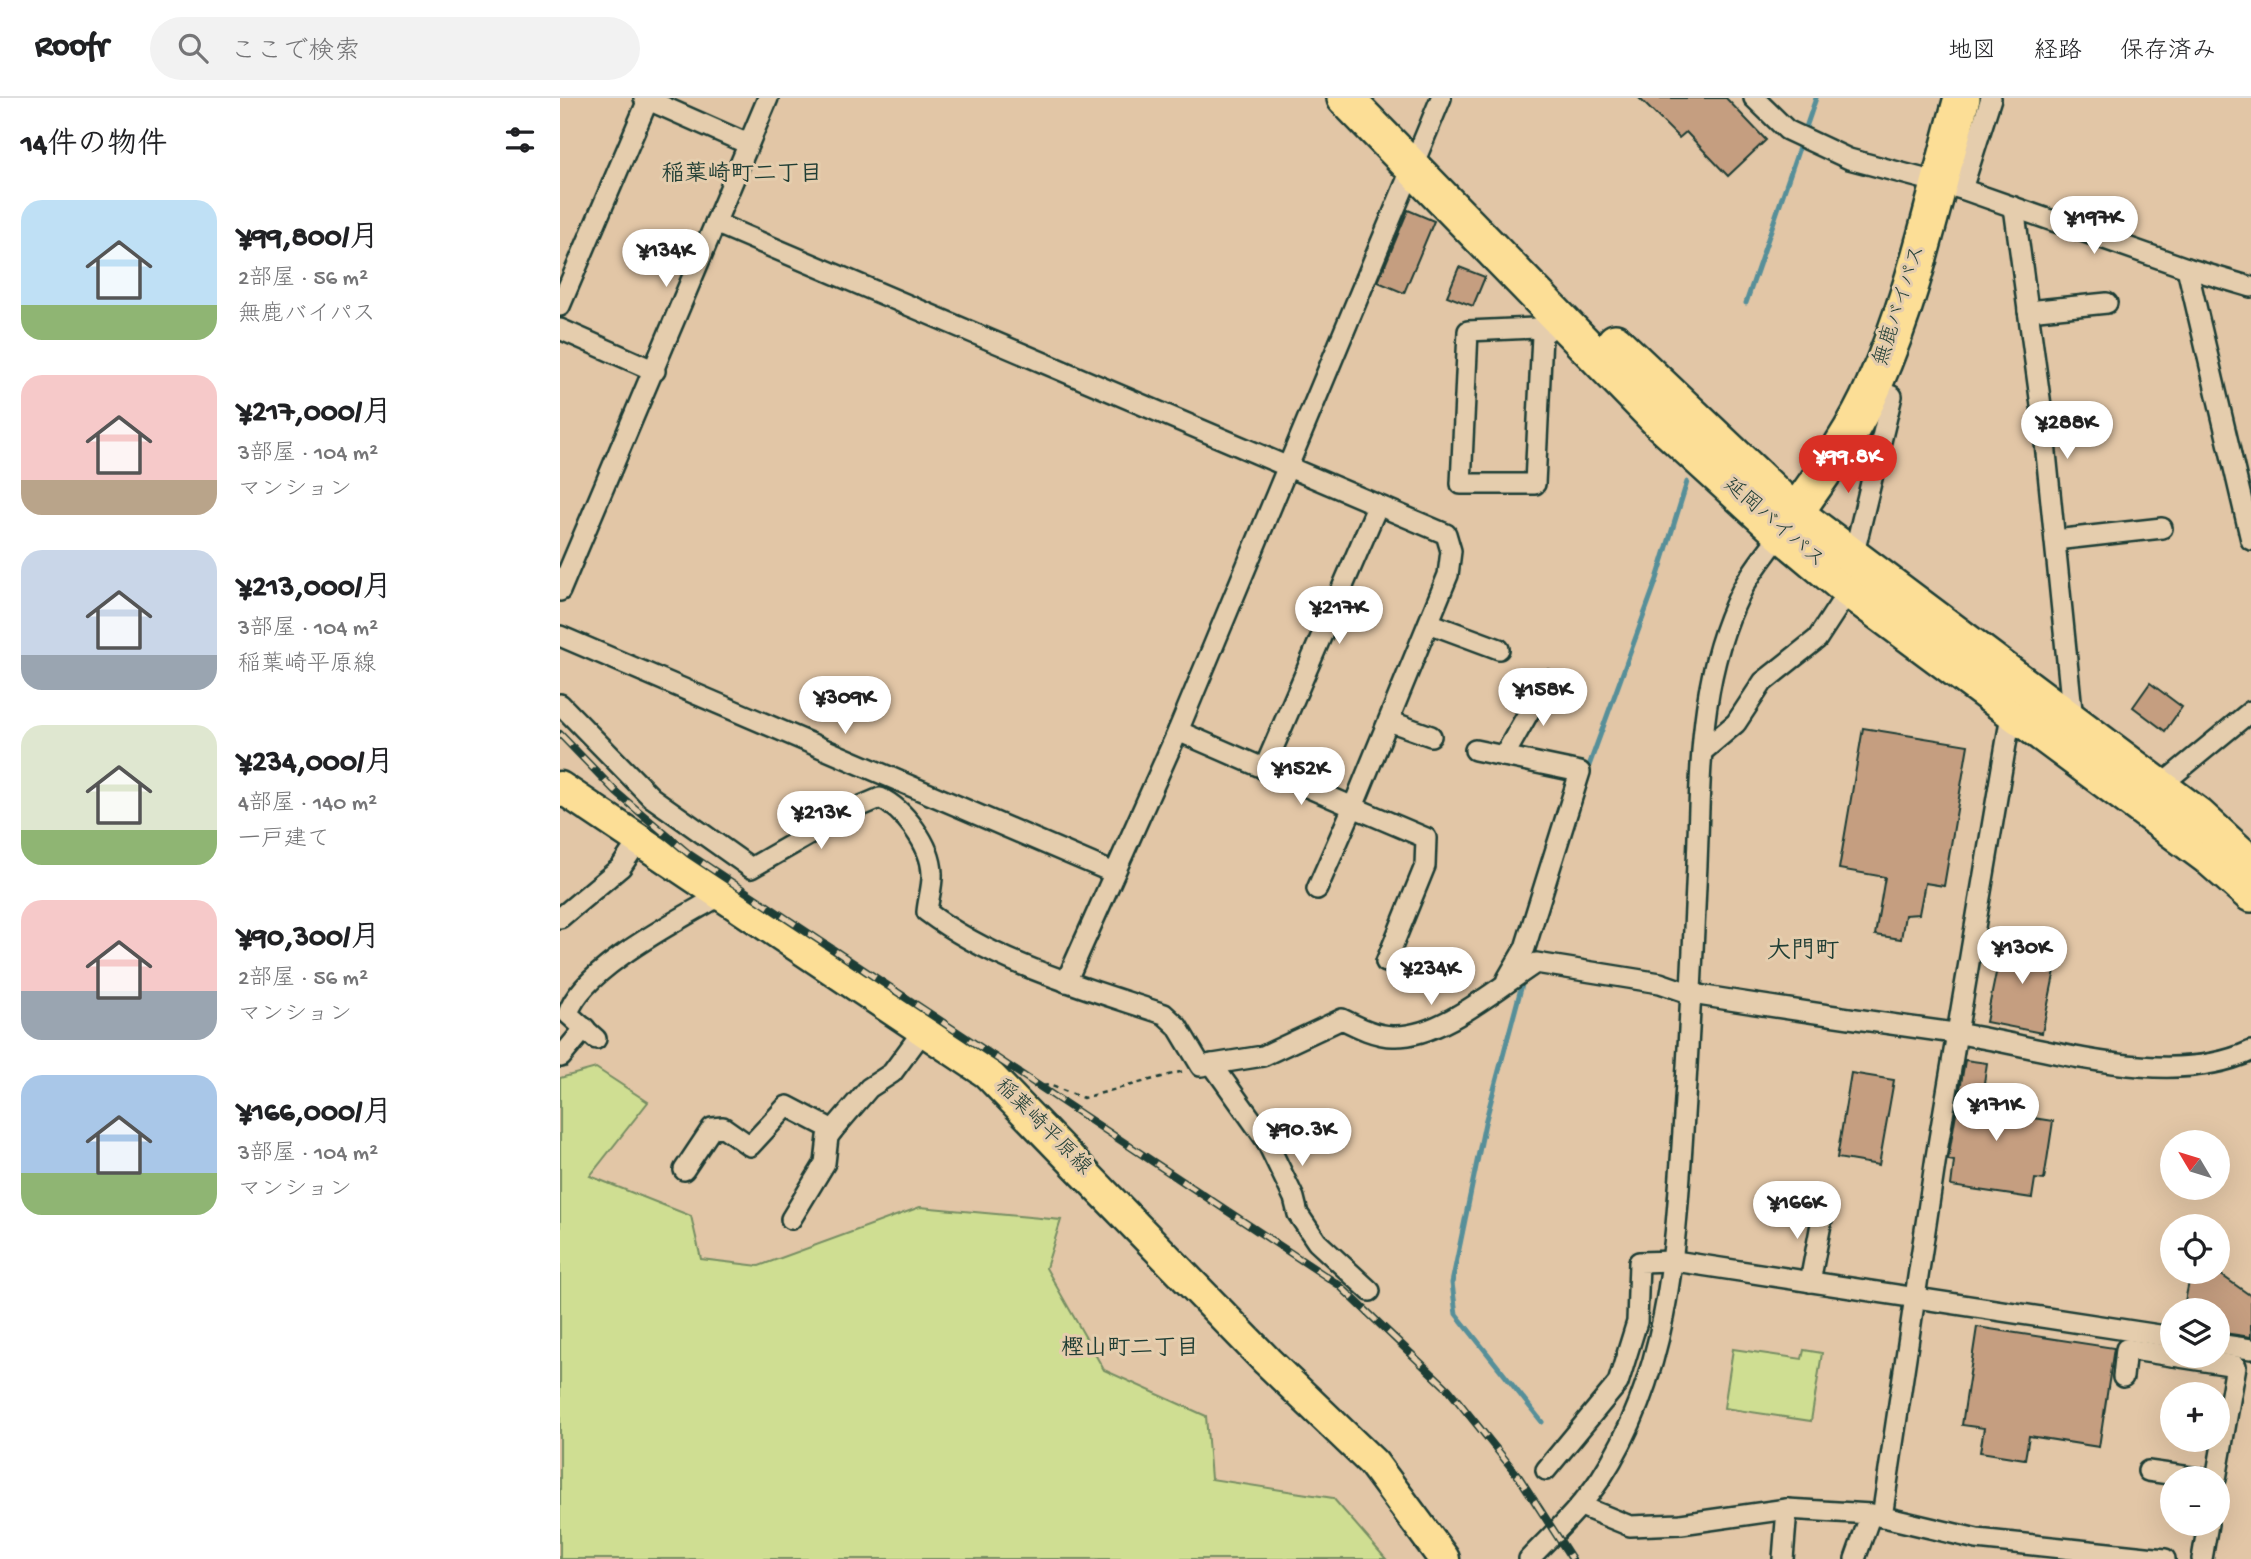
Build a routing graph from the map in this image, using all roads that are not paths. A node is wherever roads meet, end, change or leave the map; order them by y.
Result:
1 (768, 98) edge
2 (1345, 98) edge
3 (1369, 98) edge
4 (1441, 98) edge
5 (1754, 98) edge
6 (1962, 98) edge
7 (1991, 98) edge
8 (646, 99) edge
9 (748, 144) junction
10 (1416, 158) junction
11 (1950, 186) junction
12 (2014, 207) junction
13 (715, 222) junction
14 (2187, 268) junction
15 (2251, 287) edge
16 (2107, 303) dead end
17 (560, 306) edge
18 (2028, 311) junction
19 (560, 328) edge
20 (1552, 328) junction
21 (655, 371) junction
22 (1873, 388) junction
23 (1289, 468) junction
24 (1377, 506) junction
25 (1788, 523) junction
26 (2162, 528) dead end
27 (2055, 540) junction
28 (2251, 540) edge
29 (1851, 573) junction
30 (560, 591) edge
31 (1429, 623) junction
32 (560, 636) edge
33 (1499, 649) dead end
34 (1547, 680) dead end
35 (560, 704) edge
36 (2012, 709) junction
37 (2251, 711) edge
38 (2073, 720) junction
39 (1389, 721) junction
40 (1178, 731) junction
41 (1431, 736) dead end
42 (1475, 750) dead end
43 (1703, 751) junction
44 (1504, 756) junction
45 (1264, 769) junction
46 (2160, 786) junction
47 (560, 787) edge
48 (1353, 807) junction
49 (639, 840) junction
50 (2246, 851) edge
51 (1114, 873) junction
52 (1317, 889) dead end
53 (2251, 894) edge
54 (721, 895) junction
55 (560, 918) edge
56 (1386, 962) dead end
57 (1508, 981) junction
58 (1066, 982) junction
59 (1692, 994) junction
60 (922, 1031) junction
61 (1956, 1033) junction
62 (2251, 1051) edge
63 (561, 1057) edge
64 (1207, 1065) junction
65 (833, 1130) junction
66 (684, 1170) dead end
67 (1824, 1208) dead end
68 (791, 1219) dead end
69 (1675, 1261) junction
70 (1810, 1282) junction
71 (1370, 1291) dead end
72 (1915, 1297) junction
73 (2160, 1335) edge
74 (2230, 1346) edge
75 (2251, 1349) edge
76 (2160, 1354) edge
77 (2230, 1365) edge
78 (2123, 1377) dead end
79 (2218, 1466) edge
80 (1546, 1470) dead end
81 (2148, 1471) dead end
82 (2160, 1473) edge
83 (1581, 1506) junction
84 (1787, 1509) junction
85 (1877, 1516) junction
86 (2206, 1536) edge
87 (1444, 1559) edge
88 (1529, 1559) edge
89 (1783, 1559) edge
90 (1855, 1559) edge
91 (2165, 1559) edge
92 (2202, 1559) edge

1 - 9 street
2 - 10 highway, 延岡バイパス
3 - 10 highway, 延岡バイパス
4 - 10 street
5 - 11 street
6 - 11 highway, 無鹿バイパス
7 - 11 street
8 - 9 street
8 - 17 street
9 - 13 street
10 - 20 highway, 延岡バイパス
10 - 23 street
10 - 25 highway, 延岡バイパス
11 - 12 street
11 - 22 highway, 無鹿バイパス
12 - 14 street
12 - 18 street
13 - 21 street
13 - 23 street
14 - 15 street
14 - 28 street
16 - 18 street
18 - 27 street
19 - 21 street
20 - 20 street
20 - 25 highway, 延岡バイパス
21 - 30 street
22 - 25 highway, 無鹿バイパス
22 - 29 street
23 - 24 street
23 - 40 street
24 - 31 street
24 - 45 street
25 - 29 highway, 延岡バイパス
25 - 43 street
26 - 27 street
27 - 38 street
29 - 36 highway, 延岡バイパス
29 - 38 highway, 延岡バイパス
29 - 43 street
31 - 33 street
31 - 39 street
32 - 51 street
34 - 44 street
35 - 58 street
36 - 53 highway, 延岡バイパス
36 - 61 street
37 - 46 street
38 - 46 highway, 延岡バイパス
39 - 41 street
39 - 48 street
40 - 45 street
40 - 51 street
42 - 44 street
43 - 59 street
44 - 57 street
45 - 48 street
46 - 50 highway, 延岡バイパス
47 - 49 main road, 稲葉崎平原線
48 - 52 street
48 - 56 street
49 - 54 main road, 稲葉崎平原線
49 - 55 street
51 - 58 street
54 - 60 main road, 稲葉崎平原線
54 - 63 street
57 - 59 street
57 - 64 street
58 - 64 street
59 - 61 street
59 - 69 street
60 - 65 street
60 - 87 main road, 稲葉崎平原線
61 - 62 street
61 - 72 street
64 - 71 street
65 - 66 street
65 - 68 street
67 - 70 street
69 - 70 street
69 - 80 street
69 - 83 street
70 - 72 street
72 - 73 street
72 - 85 street
74 - 75 street
76 - 78 street
77 - 79 street
81 - 82 street
83 - 84 street
83 - 88 street
84 - 85 street
84 - 89 street
85 - 90 street
85 - 91 street
86 - 92 street

